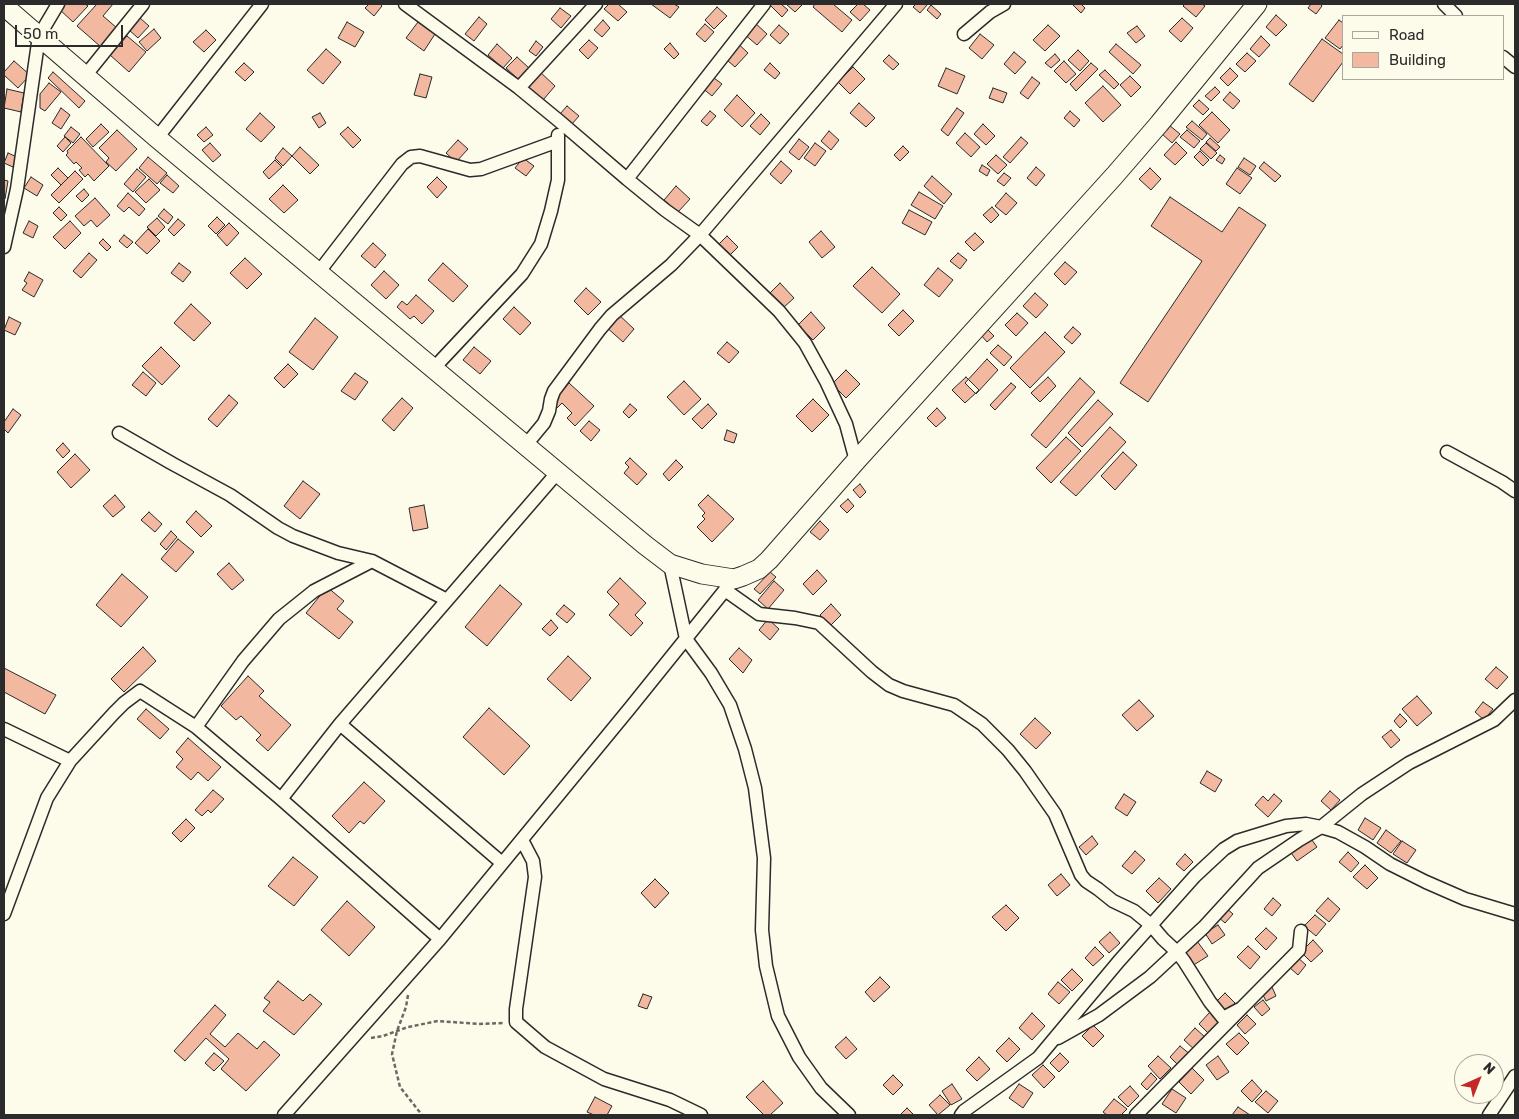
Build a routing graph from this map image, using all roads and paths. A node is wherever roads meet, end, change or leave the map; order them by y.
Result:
1 (58, 4) edge
2 (143, 4) edge
3 (262, 4) edge
4 (405, 4) edge
5 (596, 4) edge
6 (764, 4) edge
7 (896, 4) edge
8 (1004, 4) edge
9 (1257, 4) edge
10 (1444, 4) edge
11 (4, 6) edge
12 (419, 8) edge
13 (1455, 15) edge
14 (964, 34) dead end
15 (39, 36) junction
16 (1504, 58) edge
17 (1515, 67) edge
18 (85, 76) junction
19 (519, 88) junction
20 (558, 120) junction
21 (157, 138) junction
22 (558, 141) junction
23 (627, 179) junction
24 (700, 235) junction
25 (4, 247) edge
26 (318, 273) junction
27 (433, 369) junction
28 (120, 432) dead end
29 (525, 446) junction
30 (1447, 452) dead end
31 (856, 461) junction
32 (558, 472) junction
33 (1515, 490) edge
34 (372, 561) junction
35 (670, 564) junction
36 (729, 584) junction
37 (447, 600) junction
38 (686, 639) junction
39 (1515, 700) edge
40 (340, 724) junction
41 (196, 727) junction
42 (4, 729) edge
43 (70, 761) junction
44 (281, 799) junction
45 (1321, 827) junction
46 (522, 840) junction
47 (502, 864) junction
48 (4, 914) edge
49 (1515, 914) edge
50 (1151, 925) junction
51 (1301, 931) dead end
52 (440, 939) junction
53 (1177, 952) junction
54 (413, 969) junction
55 (1240, 1009) junction
56 (516, 1022) junction
57 (397, 1031) junction
58 (350, 1041) junction
59 (1051, 1042) junction
60 (1515, 1076) edge
61 (284, 1115) edge
62 (422, 1115) edge
63 (701, 1115) edge
64 (850, 1115) edge
65 (962, 1115) edge
66 (1136, 1115) edge
67 (1489, 1115) edge

1 - 15 street
2 - 18 street
3 - 21 street
4 - 12 street
5 - 19 street
6 - 23 street
7 - 24 street
8 - 14 street
9 - 31 main road
10 - 13 street
11 - 15 main road
12 - 19 street
15 - 18 main road
15 - 25 street
16 - 17 street
18 - 21 main road
19 - 20 street
20 - 22 street
20 - 23 street
21 - 26 main road
22 - 26 street
22 - 27 street
23 - 24 street
24 - 29 street
24 - 31 street
26 - 27 main road
27 - 29 main road
28 - 34 street
29 - 32 main road
30 - 33 street
31 - 36 main road
32 - 35 main road
32 - 37 street
34 - 37 street
34 - 41 street
35 - 36 main road
35 - 38 street
36 - 38 street
36 - 50 street
37 - 40 street
38 - 46 street
38 - 64 street
39 - 45 street
40 - 44 street
40 - 47 street
41 - 43 street
41 - 44 street
42 - 43 street
43 - 48 street
44 - 52 street
45 - 49 street
45 - 50 street
45 - 53 street
46 - 47 street
46 - 56 street
47 - 52 street
50 - 53 street
50 - 59 street
51 - 55 street
52 - 54 street
53 - 55 street
53 - 59 street
54 - 57 path
54 - 58 street
55 - 66 street
56 - 57 path
56 - 63 street
57 - 58 path
57 - 62 path
58 - 61 street
59 - 65 street
60 - 67 street

